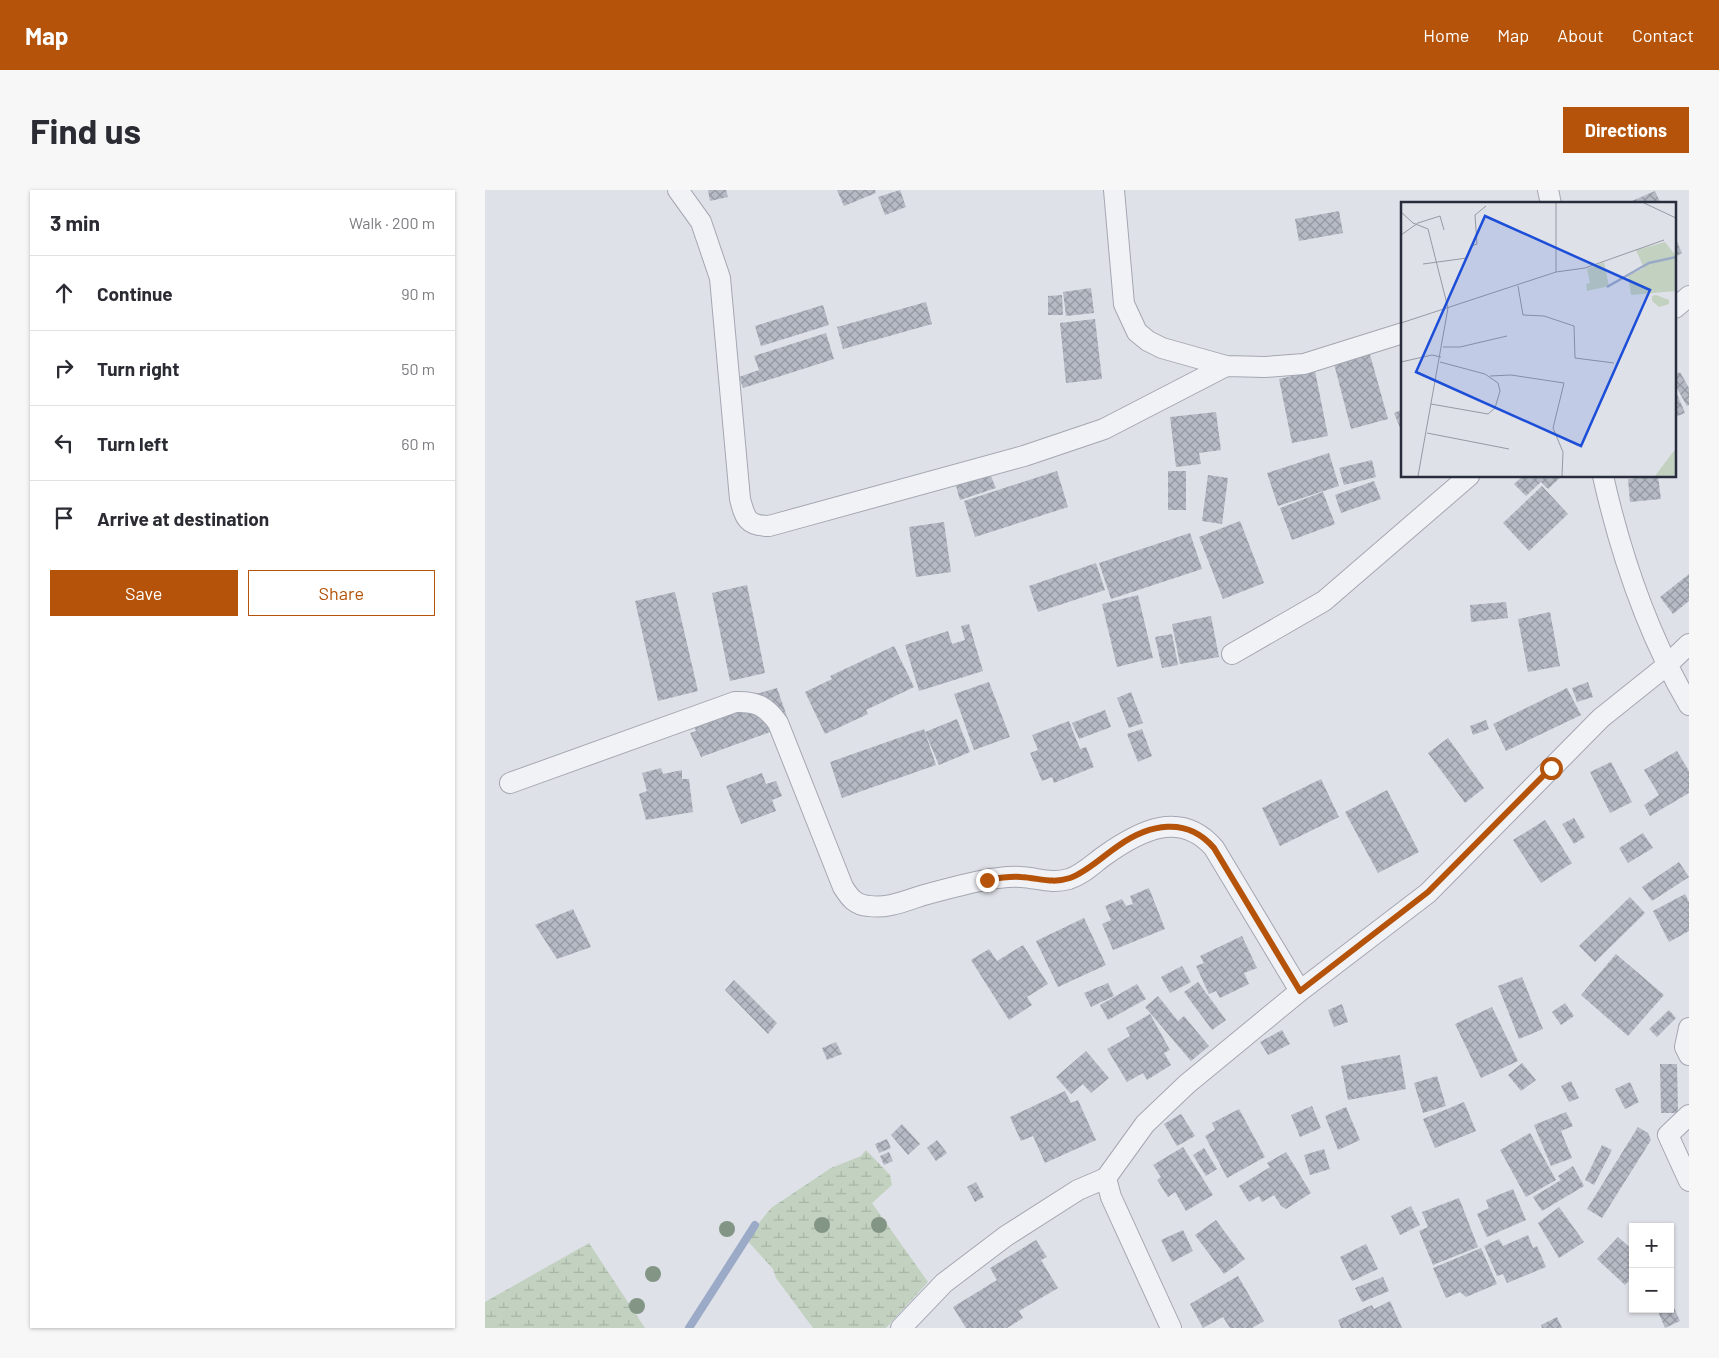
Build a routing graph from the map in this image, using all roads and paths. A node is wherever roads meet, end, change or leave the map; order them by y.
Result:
1 (678, 190) edge
2 (1114, 190) edge
3 (1689, 296) edge
4 (1677, 306) edge
5 (1401, 334) edge
6 (1225, 366) junction
7 (1467, 478) edge
8 (1604, 478) edge
9 (1689, 644) edge
10 (1232, 654) dead end
11 (1666, 666) junction
12 (1689, 705) edge
13 (510, 783) dead end
14 (1300, 991) junction
15 (1689, 1028) edge
16 (1689, 1055) edge
17 (1689, 1115) edge
18 (1106, 1178) junction
19 (1689, 1181) edge
20 (901, 1328) edge
21 (1171, 1328) edge

1 - 6 street
2 - 6 street
3 - 4 street
5 - 6 street
7 - 10 street
8 - 11 street
9 - 11 street
11 - 12 street
11 - 14 street
13 - 14 street
14 - 18 street
15 - 16 street
17 - 19 street
18 - 20 street
18 - 21 street

